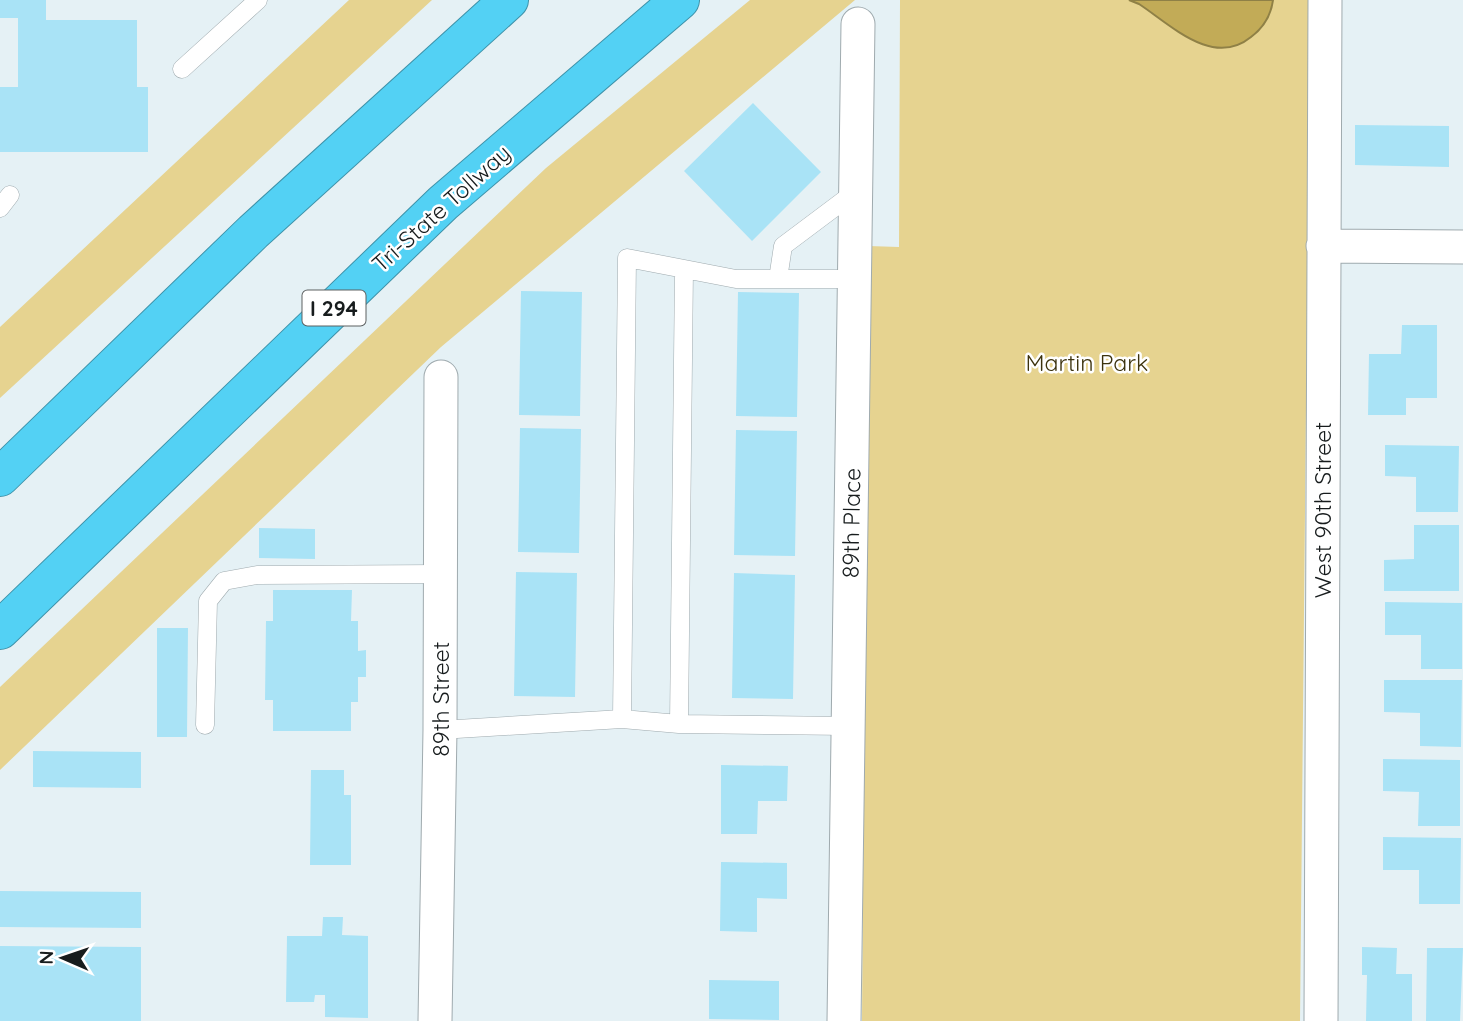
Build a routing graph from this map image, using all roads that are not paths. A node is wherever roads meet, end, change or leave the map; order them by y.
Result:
1 (258, 0) edge
2 (509, 0) edge
3 (680, 0) edge
4 (1325, 0) edge
5 (858, 24) dead end
6 (182, 69) dead end
7 (855, 192) junction
8 (1323, 246) junction
9 (1463, 247) edge
10 (684, 269) junction
11 (778, 279) junction
12 (854, 279) junction
13 (441, 377) dead end
14 (0, 477) edge
15 (441, 574) junction
16 (0, 629) edge
17 (622, 719) junction
18 (679, 724) junction
19 (205, 725) dead end
20 (848, 726) junction
21 (440, 730) junction
22 (435, 1021) edge
23 (844, 1021) edge
24 (1321, 1021) edge

1 - 6 lane
2 - 14 highway
3 - 16 highway, Tri-State Tollway / I 294
4 - 8 street, West 90th Street
5 - 7 street, 89th Place
7 - 11 lane
7 - 12 street, 89th Place
8 - 9 street
8 - 24 street, West 90th Street
10 - 11 lane
10 - 17 lane
10 - 18 lane
11 - 12 lane
12 - 20 street, 89th Place
13 - 15 street, 89th Street
15 - 19 lane
15 - 21 street, 89th Street
17 - 18 lane
17 - 21 lane
18 - 20 lane
20 - 23 street, 89th Place
21 - 22 street, 89th Street

